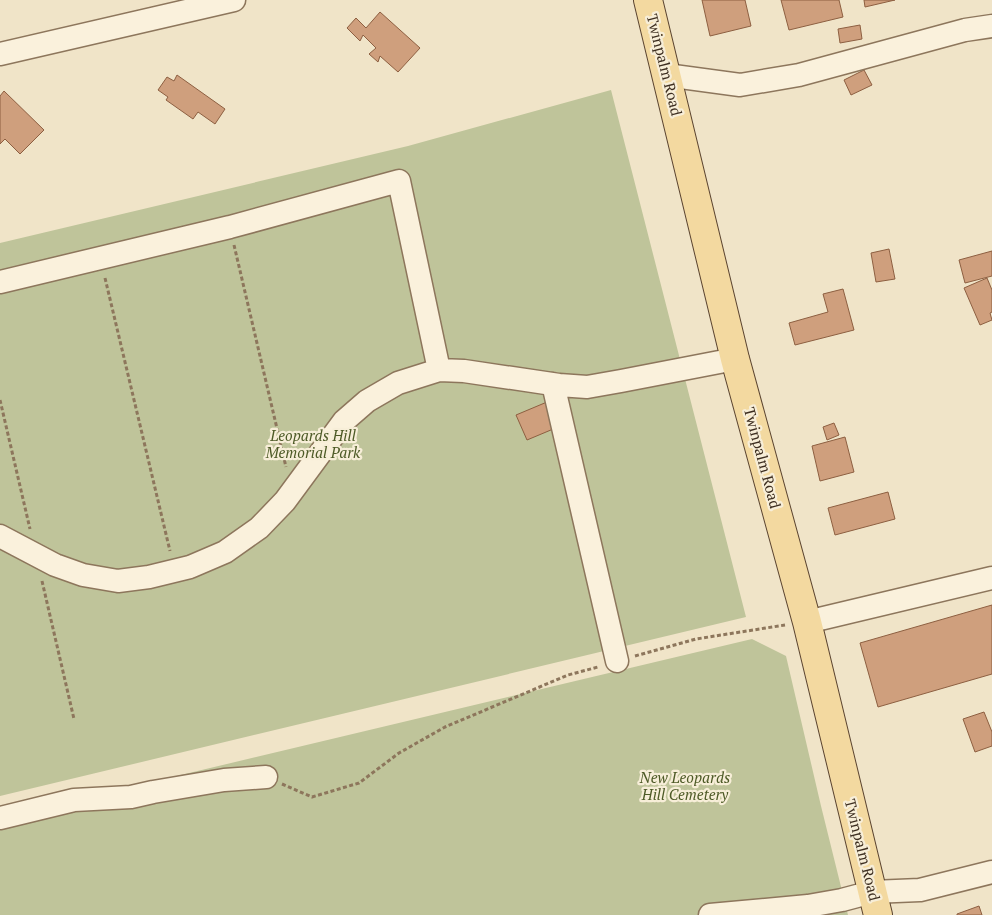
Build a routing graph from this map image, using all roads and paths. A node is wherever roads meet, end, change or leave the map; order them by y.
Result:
1 (234, 0) edge
2 (648, 0) edge
3 (992, 26) edge
4 (0, 54) edge
5 (666, 74) junction
6 (230, 227) junction
7 (100, 258) junction
8 (0, 282) edge
9 (736, 359) junction
10 (440, 370) junction
11 (554, 384) junction
12 (292, 491) junction
13 (0, 536) edge
14 (175, 571) junction
15 (992, 578) edge
16 (807, 622) junction
17 (617, 661) junction
18 (266, 777) joint
19 (0, 818) edge
20 (992, 872) edge
21 (875, 903) edge
22 (710, 915) edge

1 - 4 street
2 - 5 main road, Twinpalm Road
3 - 5 street
5 - 9 main road, Twinpalm Road
6 - 7 street
6 - 10 street
6 - 12 path
7 - 8 street
7 - 14 path
9 - 11 street
9 - 16 main road, Twinpalm Road
10 - 11 street
10 - 12 street
11 - 17 street
12 - 14 street
13 - 14 street
15 - 16 street
16 - 17 path
16 - 21 main road, Twinpalm Road
17 - 18 path
18 - 19 street
20 - 21 street
21 - 22 street

